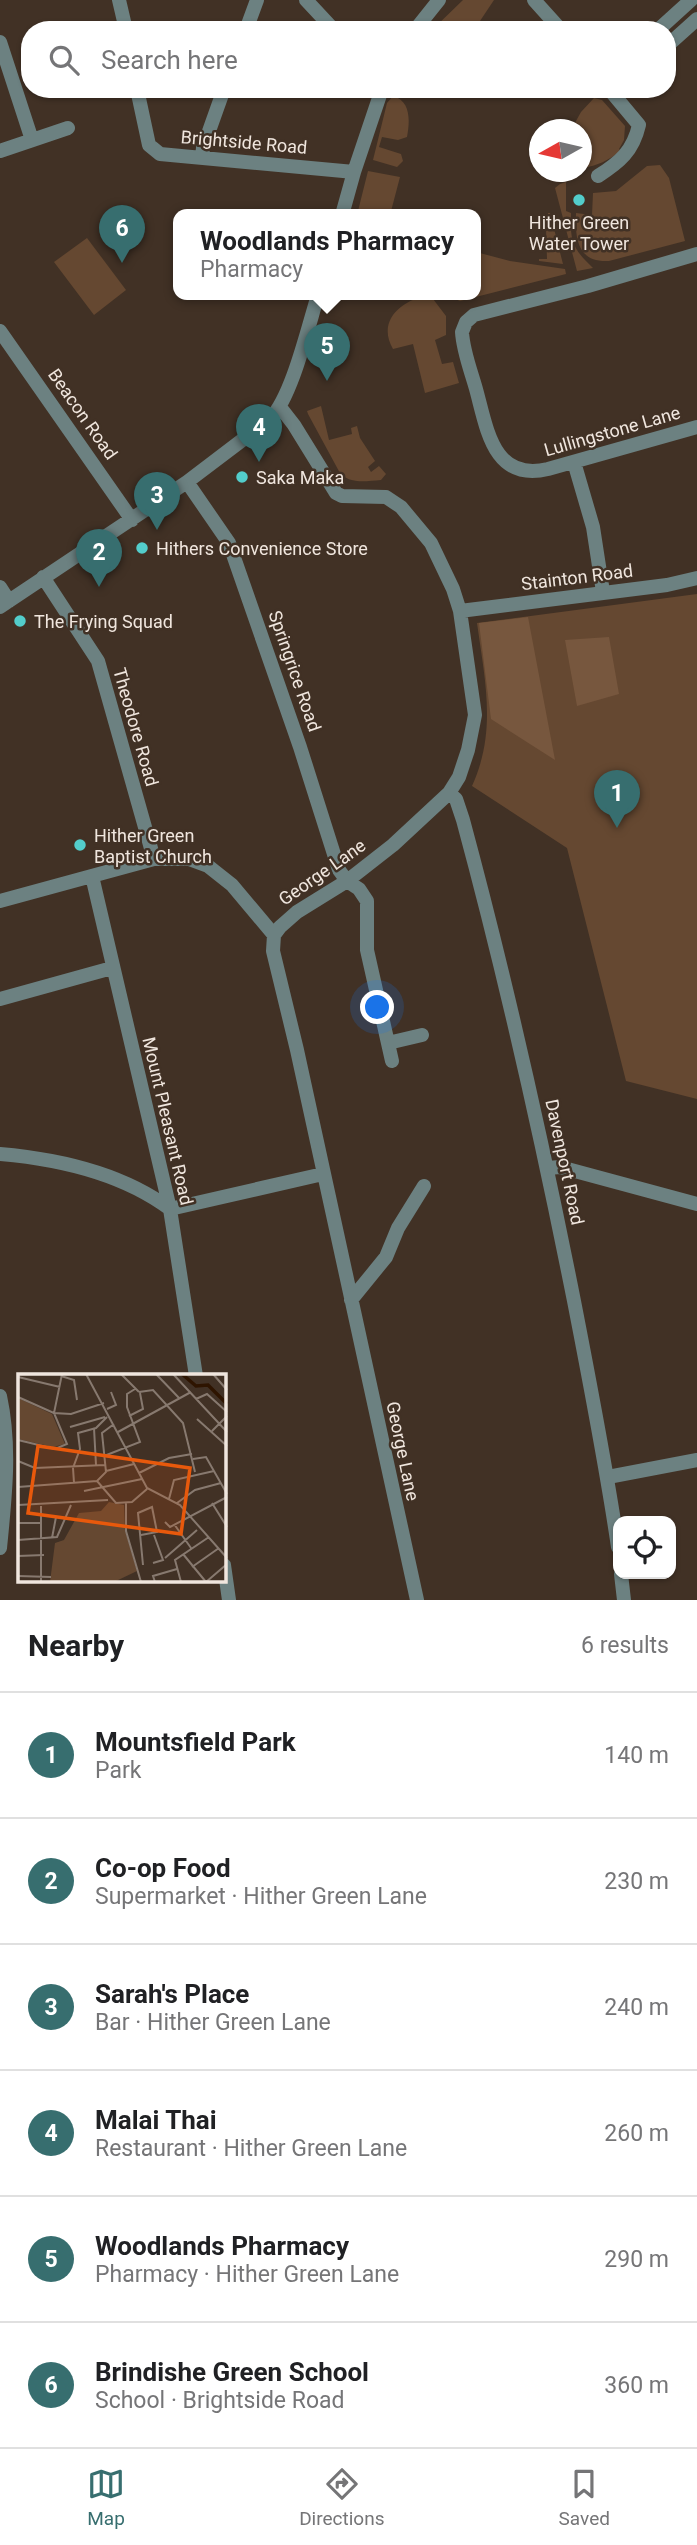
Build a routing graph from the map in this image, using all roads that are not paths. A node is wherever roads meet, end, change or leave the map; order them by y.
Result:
1 (119, 0) edge
2 (257, 0) edge
3 (306, 0) edge
4 (439, 0) edge
5 (534, 0) edge
6 (691, 0) edge
7 (697, 19) edge
8 (124, 21) edge
9 (249, 21) edge
10 (326, 21) edge
11 (422, 21) edge
12 (553, 21) edge
13 (668, 21) edge
14 (676, 38) edge
15 (0, 43) edge
16 (139, 98) edge
17 (221, 98) edge
18 (379, 98) edge
19 (619, 98) edge
20 (68, 128) dead end
21 (32, 140) junction
22 (0, 151) edge
23 (202, 158) junction
24 (354, 172) junction
25 (598, 176) dead end
26 (344, 209) edge
27 (697, 254) edge
28 (316, 300) edge
29 (0, 331) edge
30 (280, 407) junction
31 (697, 427) edge
32 (574, 462) junction
33 (187, 482) junction
34 (132, 520) junction
35 (43, 577) junction
36 (697, 578) edge
37 (0, 587) edge
38 (603, 592) junction
39 (5, 604) edge
40 (460, 611) junction
41 (449, 793) junction
42 (154, 859) junction
43 (92, 876) junction
44 (347, 881) junction
45 (1, 898) edge
46 (274, 935) junction
47 (112, 968) junction
48 (0, 999) edge
49 (422, 1035) dead end
50 (388, 1042) junction
51 (392, 1061) dead end
52 (0, 1153) edge
53 (548, 1168) junction
54 (323, 1174) junction
55 (424, 1186) dead end
56 (697, 1204) edge
57 (170, 1209) junction
58 (351, 1300) junction
59 (195, 1374) edge
60 (0, 1396) edge
61 (697, 1460) edge
62 (608, 1477) junction
63 (614, 1516) edge
64 (0, 1548) edge
65 (226, 1579) edge
66 (622, 1579) edge
67 (229, 1600) edge
68 (417, 1600) edge
69 (624, 1600) edge

1 - 8 street
2 - 9 street
3 - 10 street
4 - 11 street
5 - 12 street
6 - 13 street
7 - 14 street
15 - 21 street
16 - 23 street, Brightside Road
17 - 23 street
18 - 24 street
19 - 25 street
20 - 21 street
21 - 22 street
23 - 24 street, Brightside Road
24 - 26 street
27 - 32 street, Lullingstone Lane
28 - 30 street
29 - 34 street, Beacon Road
30 - 33 street
30 - 40 street, George Lane
31 - 32 street, Lullingstone Lane
32 - 38 street
33 - 34 street
33 - 44 street, Springrice Road
34 - 35 street
35 - 39 street
35 - 42 street, Theodore Road
36 - 38 street, Stainton Road
37 - 39 street
38 - 40 street, Stainton Road
40 - 41 street, George Lane
41 - 44 street, George Lane
41 - 53 street, Davenport Road
42 - 43 street
42 - 46 street
43 - 45 street
43 - 47 street, Mount Pleasant Road
44 - 46 street, George Lane
44 - 50 street, Springrice Road
46 - 54 street, George Lane
47 - 48 street
47 - 57 street, Mount Pleasant Road
49 - 50 street
50 - 51 street, Springrice Road
52 - 57 street
53 - 56 street
53 - 62 street, Davenport Road
54 - 57 street
54 - 58 street, George Lane
55 - 58 street
57 - 59 street, Mount Pleasant Road
58 - 68 street, George Lane
60 - 64 street
61 - 62 street
62 - 63 street, Davenport Road
65 - 67 street
66 - 69 street

